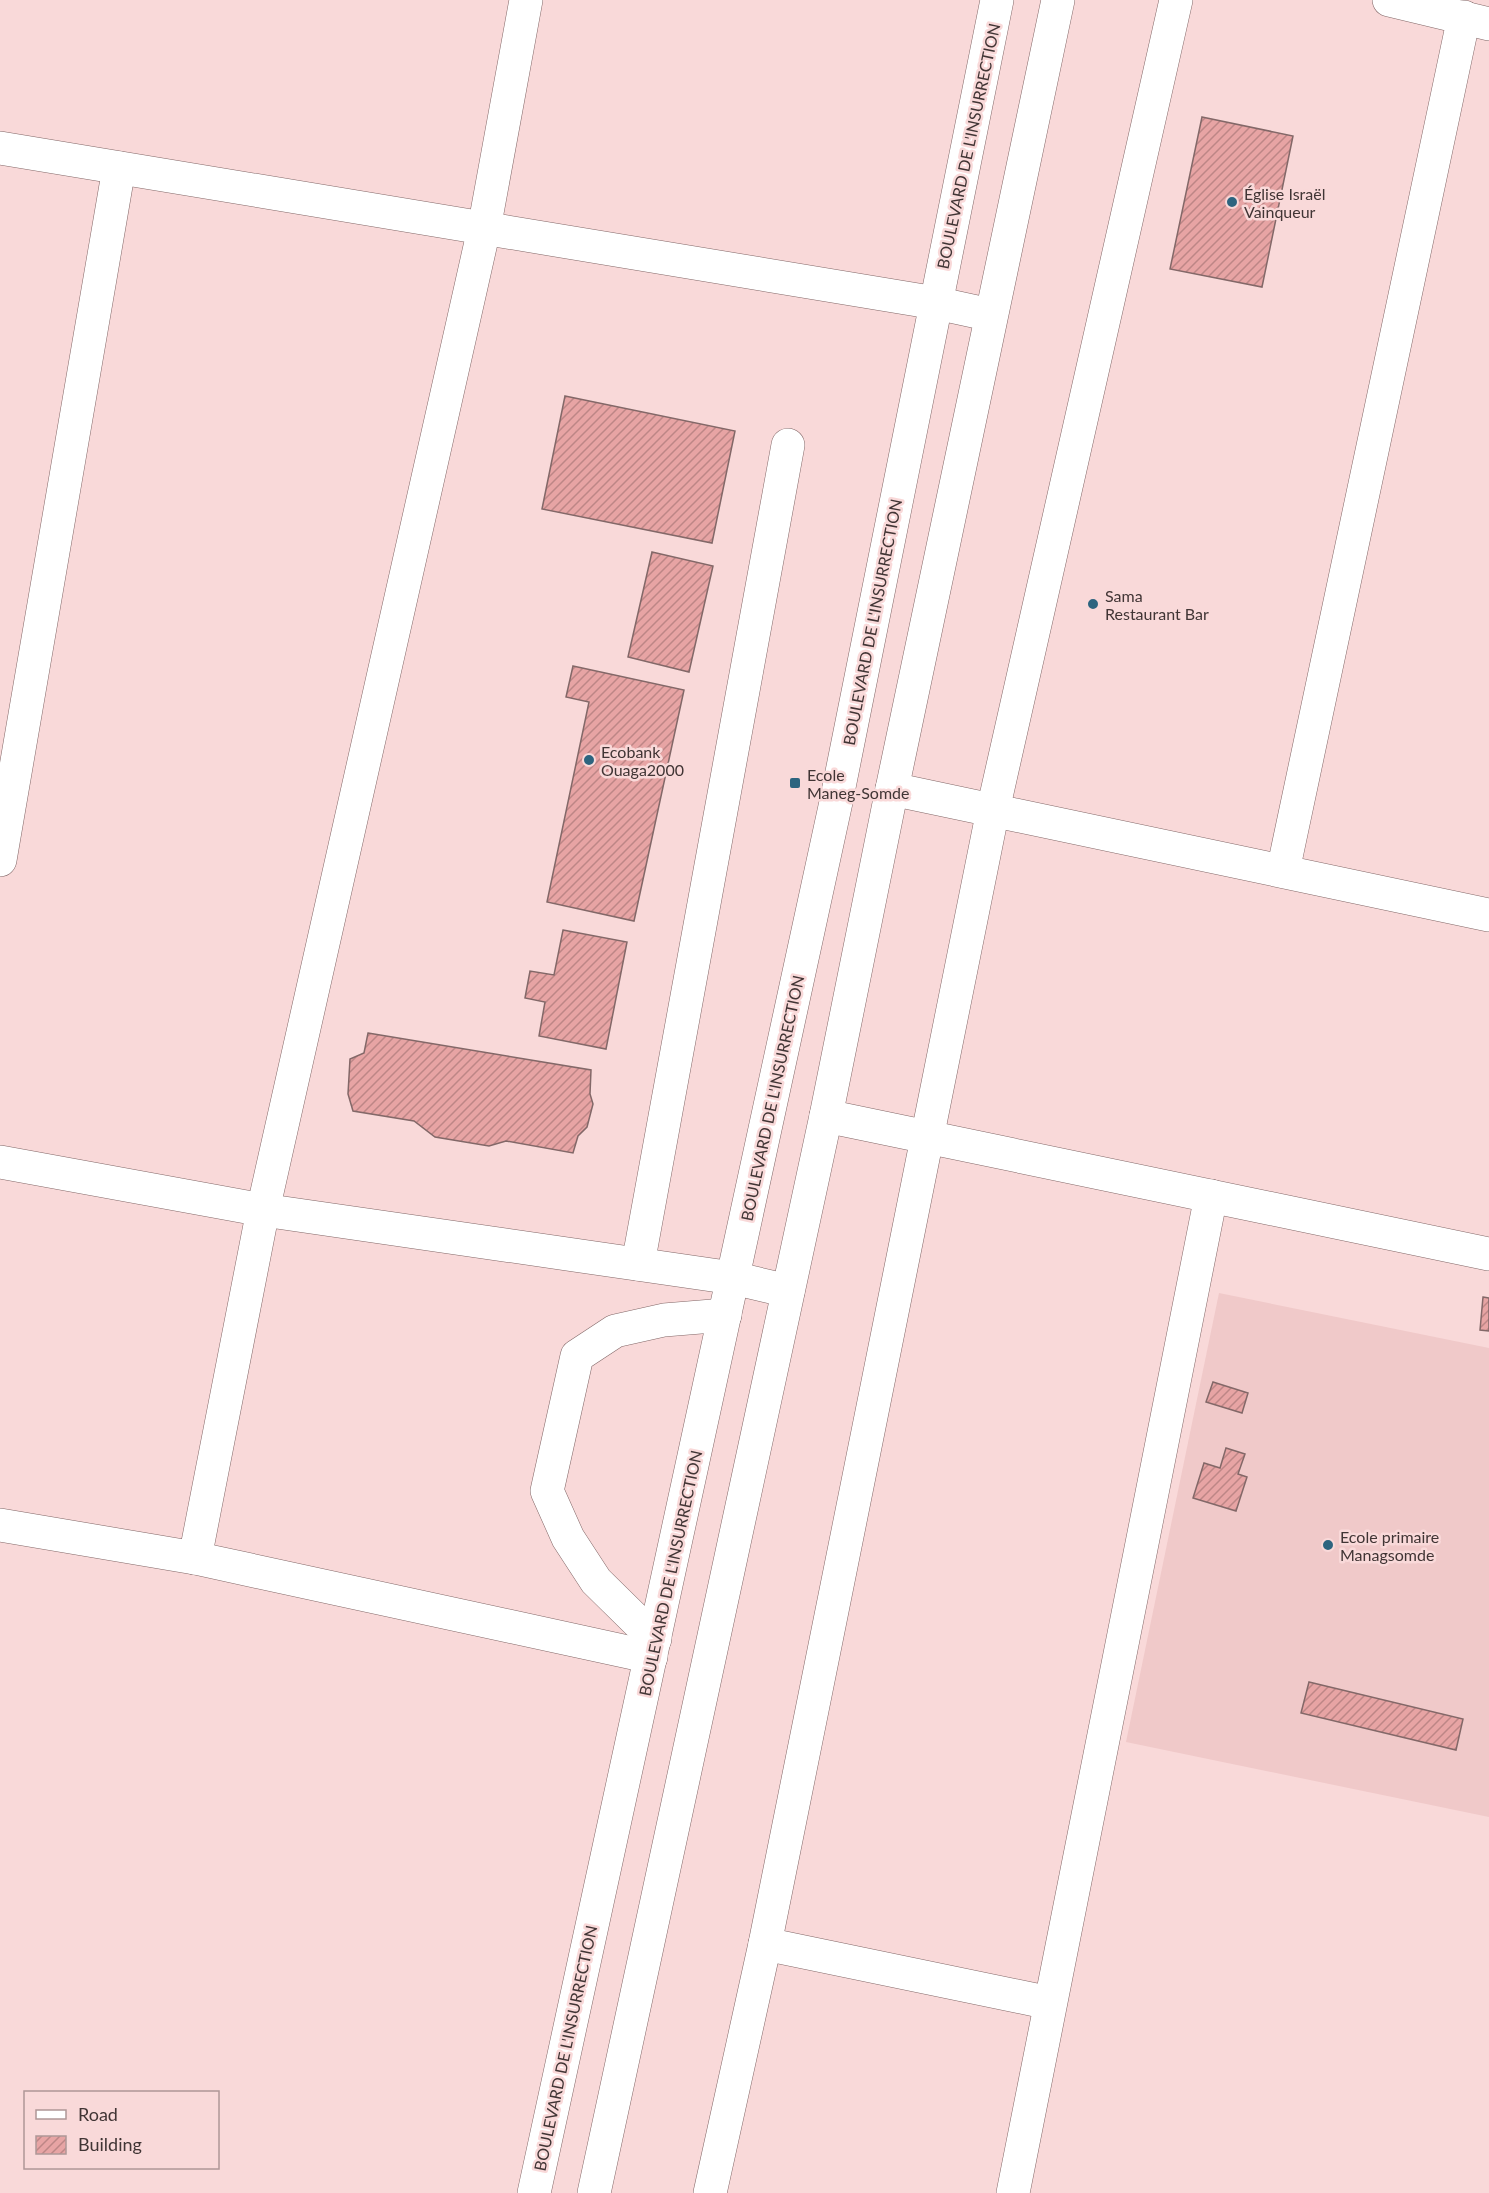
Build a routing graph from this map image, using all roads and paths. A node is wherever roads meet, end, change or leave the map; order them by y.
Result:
1 (526, 0) edge
2 (997, 0) edge
3 (1058, 0) edge
4 (1176, 0) edge
5 (1389, 0) edge
6 (1477, 21) edge
7 (0, 148) edge
8 (119, 168) junction
9 (484, 229) junction
10 (936, 303) junction
11 (991, 315) junction
12 (788, 445) dead end
13 (892, 789) junction
14 (993, 810) junction
15 (0, 860) edge
16 (1283, 871) junction
17 (1489, 915) edge
18 (826, 1116) junction
19 (926, 1137) junction
20 (0, 1162) edge
21 (1211, 1196) junction
22 (263, 1210) junction
23 (1489, 1254) edge
24 (638, 1264) junction
25 (733, 1278) junction
26 (788, 1291) junction
27 (725, 1315) junction
28 (0, 1526) edge
29 (195, 1558) junction
30 (653, 1648) junction
31 (765, 1944) junction
32 (1050, 2003) junction
33 (534, 2193) edge
34 (594, 2193) edge
35 (710, 2193) edge
36 (1012, 2193) edge

1 - 9 street
2 - 10 street, BOULEVARD DE L'INSURRECTION
3 - 11 street
4 - 14 street
5 - 6 street
6 - 16 street
7 - 8 street
8 - 9 street
8 - 15 street
9 - 10 street
9 - 22 street
10 - 11 street
10 - 25 street, BOULEVARD DE L'INSURRECTION
11 - 13 street
12 - 24 street
13 - 14 street
13 - 18 street
14 - 16 street
14 - 19 street
16 - 17 street
18 - 19 street
18 - 26 street
19 - 21 street
19 - 31 street
20 - 22 street
21 - 23 street
21 - 32 street
22 - 24 street
22 - 29 street
24 - 25 street
25 - 26 street
25 - 27 street, BOULEVARD DE L'INSURRECTION
26 - 34 street
27 - 30 street, BOULEVARD DE L'INSURRECTION
27 - 30 street
28 - 29 street
29 - 30 street
30 - 33 street, BOULEVARD DE L'INSURRECTION
31 - 32 street
31 - 35 street
32 - 36 street

